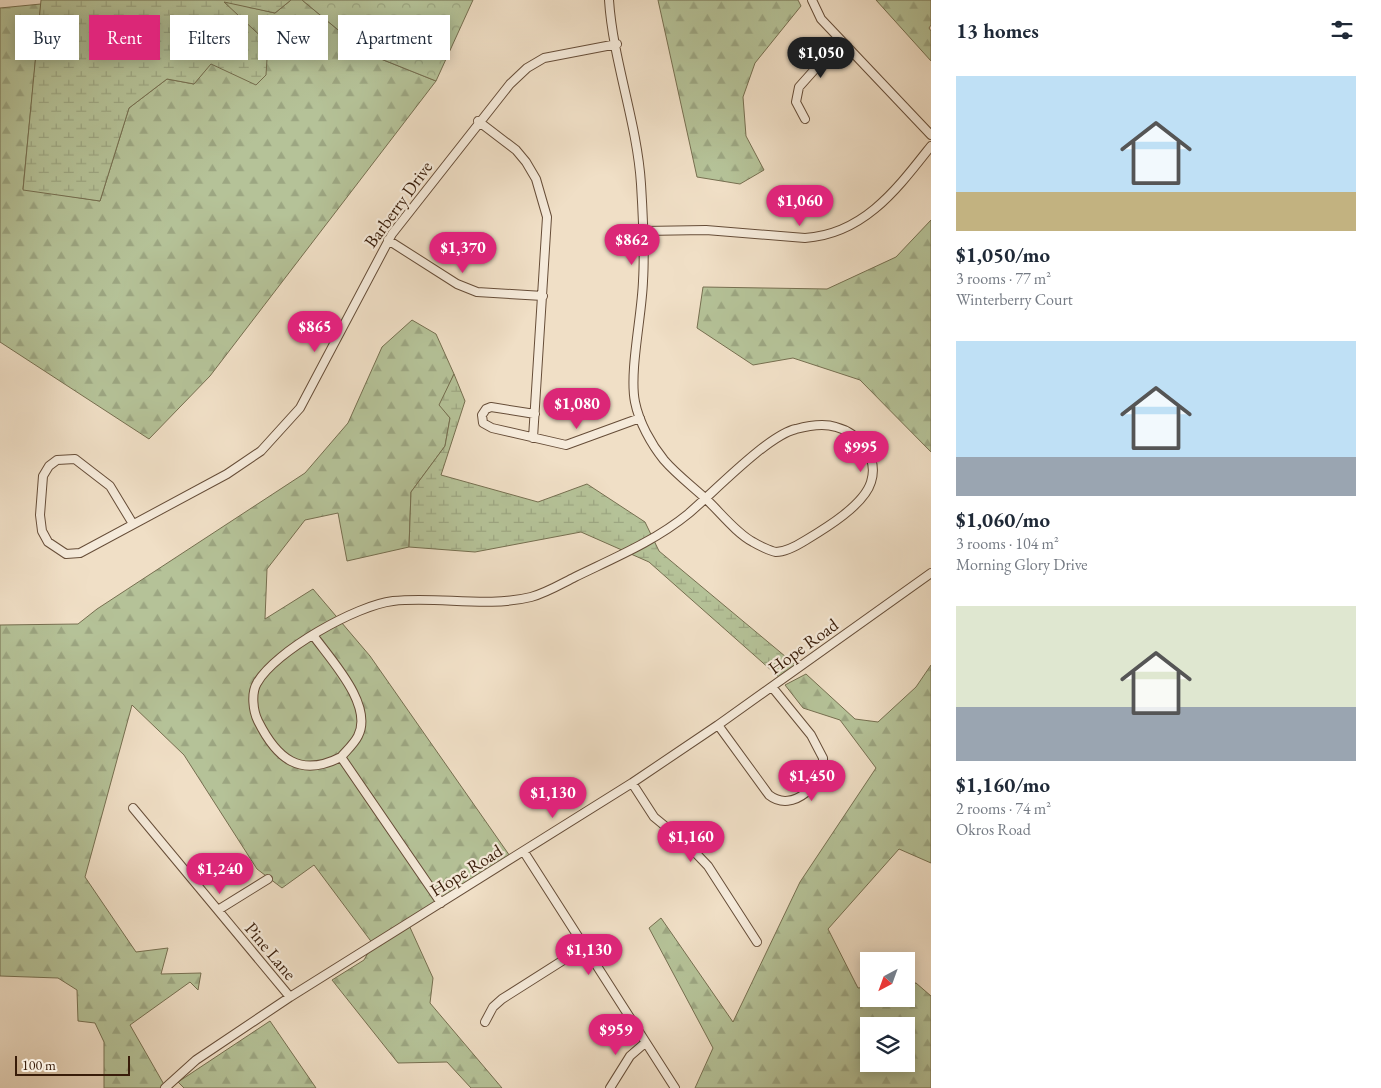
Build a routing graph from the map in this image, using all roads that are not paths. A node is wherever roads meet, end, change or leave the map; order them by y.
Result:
1 (609, 0) edge
2 (812, 0) edge
3 (841, 40) junction
4 (617, 44) junction
5 (805, 119) dead end
6 (478, 121) junction
7 (931, 135) edge
8 (931, 146) edge
9 (642, 231) junction
10 (388, 240) junction
11 (543, 296) junction
12 (535, 414) junction
13 (640, 418) junction
14 (533, 438) junction
15 (706, 498) junction
16 (133, 524) junction
17 (931, 573) edge
18 (313, 635) junction
19 (772, 687) junction
20 (718, 725) junction
21 (341, 757) junction
22 (632, 783) junction
23 (133, 808) dead end
24 (524, 852) junction
25 (268, 879) dead end
26 (442, 904) junction
27 (218, 910) junction
28 (757, 942) dead end
29 (584, 947) junction
30 (290, 997) junction
31 (485, 1022) dead end
32 (645, 1043) junction
33 (165, 1088) edge
34 (610, 1088) edge
35 (675, 1088) edge

1 - 4 street
2 - 3 street
3 - 5 street
3 - 7 street
4 - 6 street, Barberry Drive
4 - 9 street
6 - 10 street, Barberry Drive
6 - 11 street
8 - 9 street
9 - 13 street
10 - 11 street
10 - 16 street, Barberry Drive
11 - 12 street
12 - 14 street
12 - 14 street
13 - 14 street
13 - 15 street
15 - 15 street
15 - 18 street
16 - 16 street, Barberry Drive
17 - 19 street, Hope Road
18 - 21 street
18 - 21 street
19 - 20 street, Hope Road
19 - 20 street
20 - 22 street, Hope Road
21 - 26 street
22 - 24 street, Hope Road
22 - 28 street
23 - 27 street, Pine Lane
24 - 26 street, Hope Road
24 - 29 street
25 - 27 street
26 - 30 street, Hope Road
27 - 30 street, Pine Lane
29 - 31 street
29 - 32 street
30 - 33 street, Hope Road
32 - 34 street
32 - 35 street

